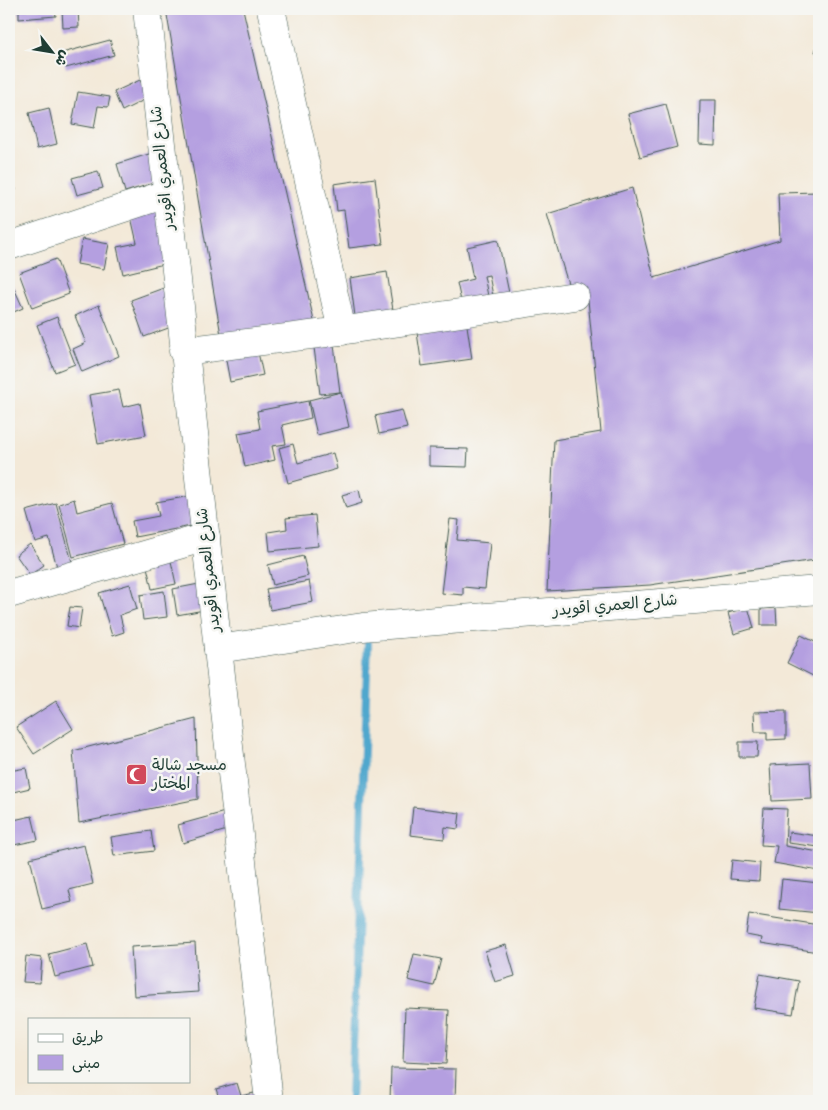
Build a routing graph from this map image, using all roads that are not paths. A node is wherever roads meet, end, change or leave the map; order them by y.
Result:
1 (147, 9) edge
2 (271, 9) edge
3 (166, 194) junction
4 (9, 246) edge
5 (575, 296) dead end
6 (342, 330) junction
7 (183, 351) junction
8 (206, 537) junction
9 (819, 590) edge
10 (9, 594) edge
11 (218, 649) junction
12 (269, 1101) edge

1 - 3 street, شارع العمري اقويدر
2 - 6 street
3 - 4 street
3 - 7 street, شارع العمري اقويدر
5 - 6 street
6 - 7 street
7 - 8 street, شارع العمري اقويدر
8 - 10 street
8 - 11 street, شارع العمري اقويدر
9 - 11 street, شارع العمري اقويدر
11 - 12 street

